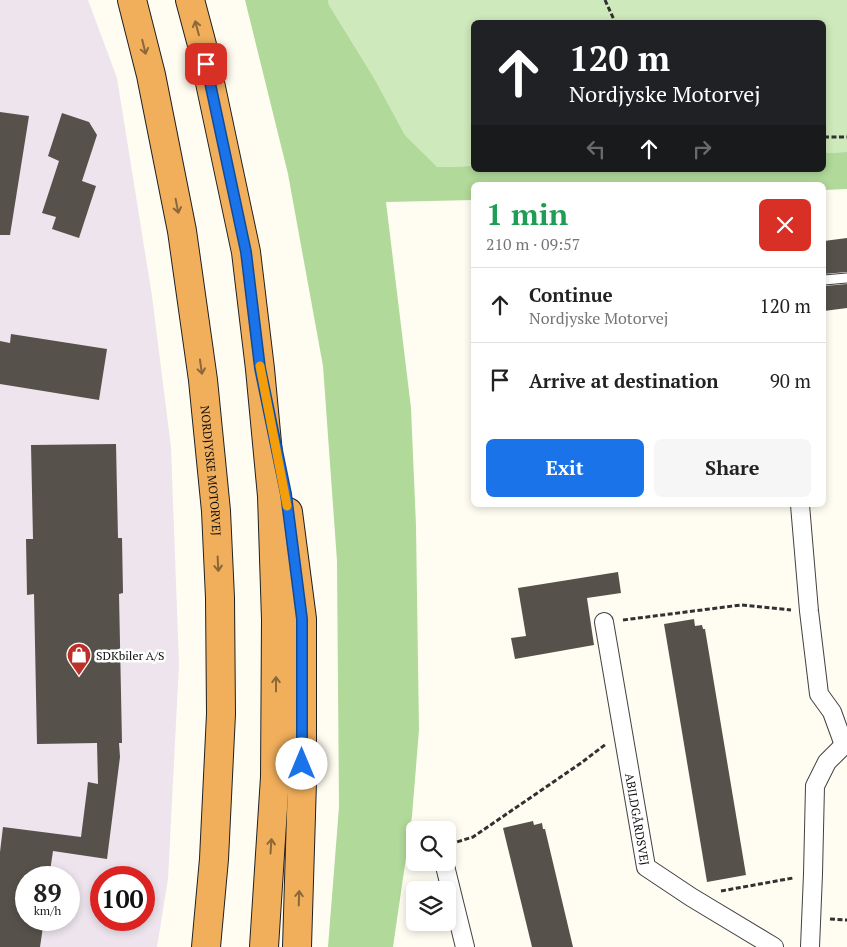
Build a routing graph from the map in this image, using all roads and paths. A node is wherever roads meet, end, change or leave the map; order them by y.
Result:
1 (132, 0) edge
2 (190, 0) edge
3 (605, 0) edge
4 (614, 20) edge
5 (826, 137) edge
6 (847, 137) edge
7 (847, 278) edge
8 (826, 280) edge
9 (260, 368) junction
10 (800, 507) edge
11 (809, 611) junction
12 (604, 622) joint
13 (221, 714) junction
14 (623, 736) junction
15 (845, 744) edge
16 (456, 842) edge
17 (446, 871) edge
18 (813, 874) junction
19 (691, 897) junction
20 (188, 947) edge
21 (206, 947) edge
22 (264, 947) edge
23 (297, 947) edge
24 (465, 947) edge
25 (774, 947) edge
26 (810, 947) edge

1 -> 13 highway, NORDJYSKE MOTORVEJ
9 -> 2 highway
3 - 4 path
5 - 6 path
7 - 8 lane
22 -> 9 highway
23 -> 9 highway
10 - 11 street
11 - 12 path
11 - 15 street
12 - 14 street, ABILDGÅRDSVEJ
13 - 20 highway
13 - 21 highway, NORDJYSKE MOTORVEJ
14 - 16 path
14 - 19 street, ABILDGÅRDSVEJ
15 - 18 street
17 - 24 street
18 - 19 path
18 - 26 street
19 - 25 street, ABILDGÅRDSVEJ

